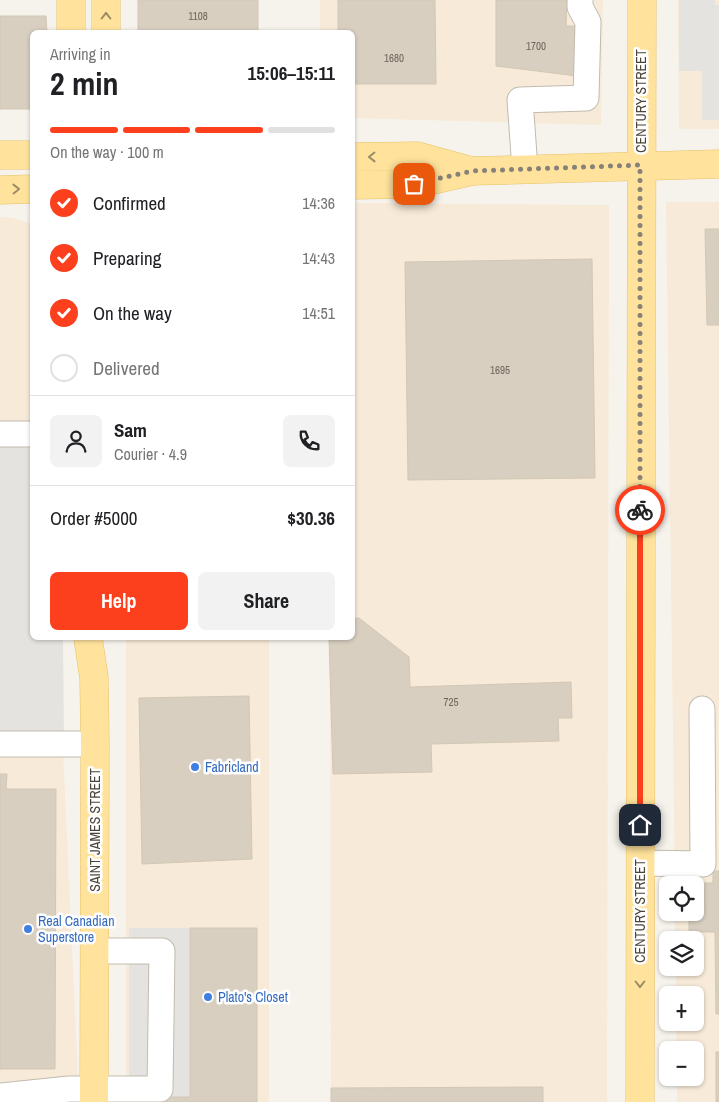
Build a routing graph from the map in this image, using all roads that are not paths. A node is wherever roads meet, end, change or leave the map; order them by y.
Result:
1 (71, 0) edge
2 (106, 0) edge
3 (580, 0) edge
4 (642, 0) edge
5 (71, 30) edge
6 (106, 30) edge
7 (30, 155) edge
8 (0, 156) edge
9 (355, 157) edge
10 (719, 164) edge
11 (640, 165) junction
12 (525, 169) junction
13 (472, 171) junction
14 (355, 185) edge
15 (30, 189) edge
16 (0, 190) edge
17 (0, 434) edge
18 (30, 434) edge
19 (88, 640) edge
20 (100, 640) edge
21 (94, 678) junction
22 (702, 709) dead end
23 (0, 744) edge
24 (95, 744) junction
25 (640, 863) junction
26 (95, 950) junction
27 (94, 1095) edge
28 (0, 1096) edge
29 (37, 1097) edge
30 (640, 1102) edge

1 - 5 main road
6 -> 2 main road
3 - 12 lane
4 - 11 main road, CENTURY STREET
7 - 8 main road
13 -> 9 main road
10 - 11 main road
11 - 12 main road
11 - 25 main road, CENTURY STREET
12 - 13 main road
13 - 14 main road
16 -> 15 main road
17 - 18 lane
19 - 21 main road, SAINT JAMES STREET
20 - 21 main road, SAINT JAMES STREET
21 - 24 main road, SAINT JAMES STREET
22 - 25 lane
23 - 24 lane
24 - 26 main road, SAINT JAMES STREET
25 -> 30 main road, CENTURY STREET
26 - 27 main road, SAINT JAMES STREET
26 - 27 lane
27 - 29 lane
28 - 29 lane

